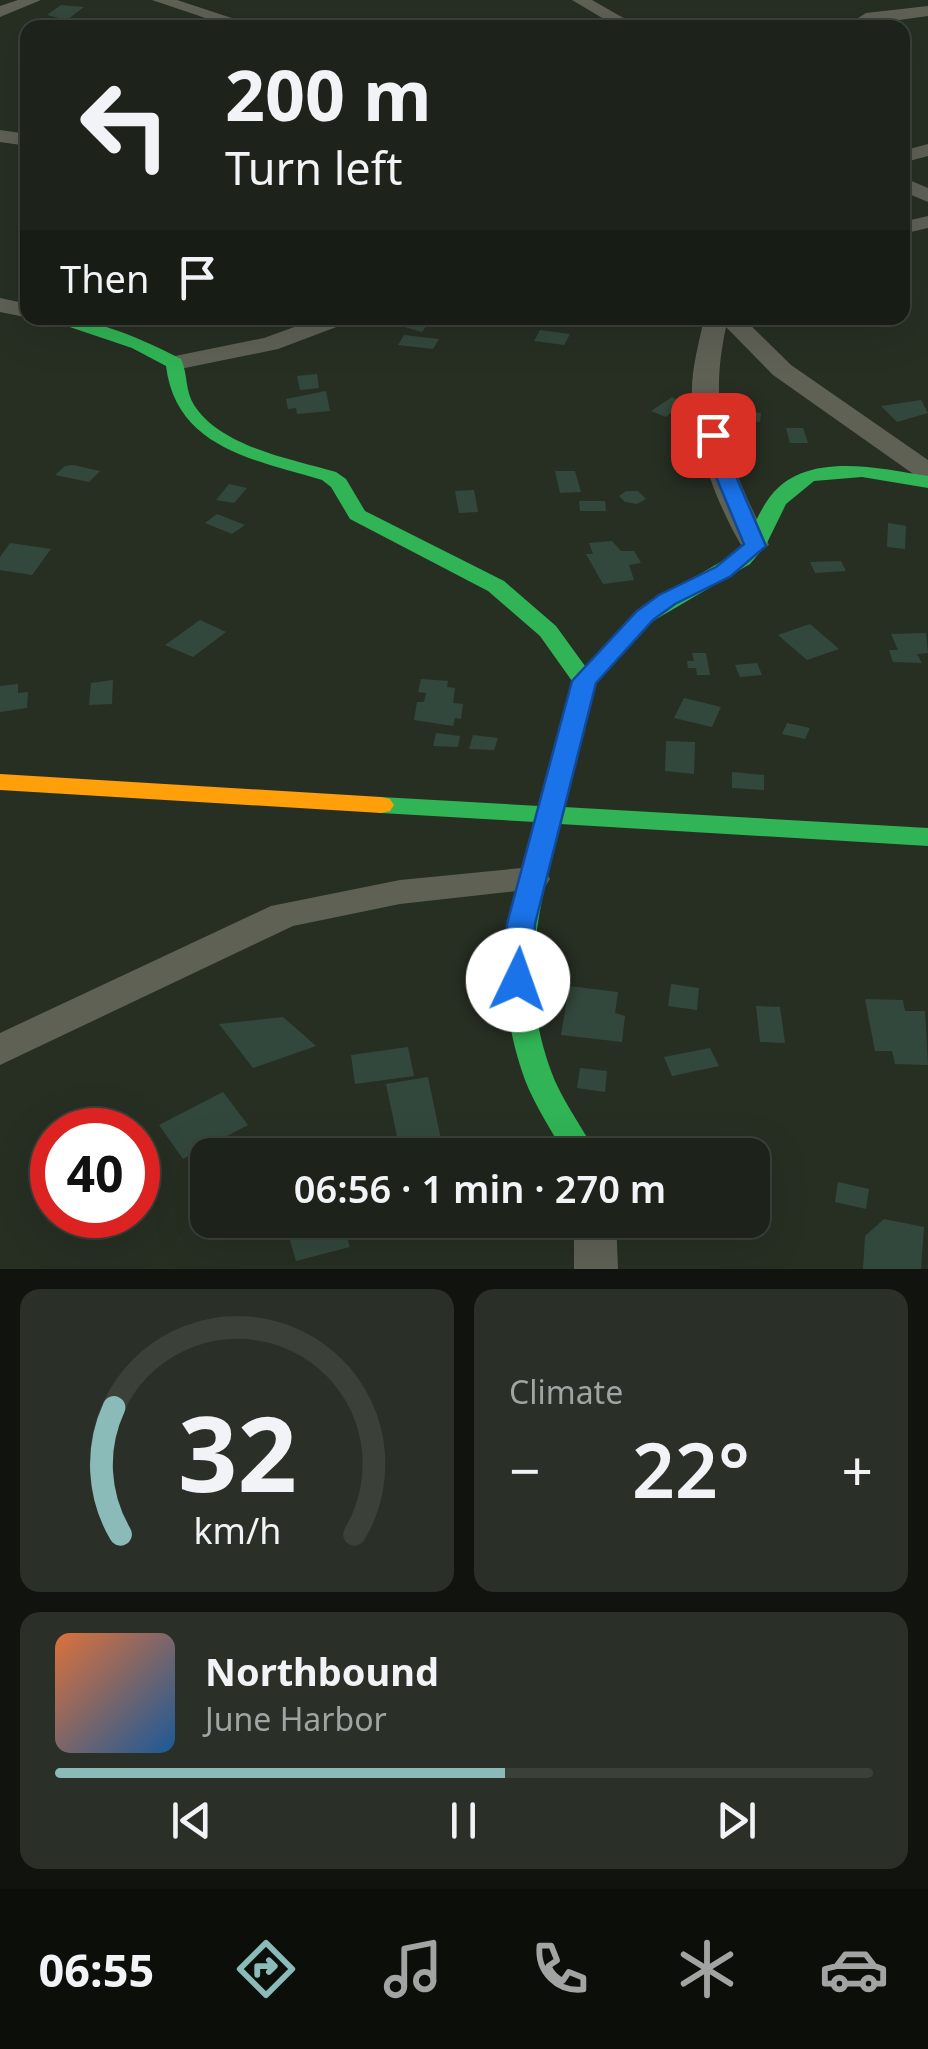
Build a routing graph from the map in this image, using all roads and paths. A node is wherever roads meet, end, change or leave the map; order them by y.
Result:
1 (33, 0) edge
2 (160, 0) edge
3 (580, 0) edge
4 (928, 11) edge
5 (0, 12) edge
6 (227, 20) edge
7 (619, 20) edge
8 (866, 20) edge
9 (75, 325) edge
10 (320, 325) edge
11 (715, 325) edge
12 (737, 325) edge
13 (175, 363) junction
14 (928, 472) edge
15 (928, 482) edge
16 (755, 546) junction
17 (584, 681) junction
18 (0, 782) edge
19 (549, 816) junction
20 (928, 837) edge
21 (532, 879) junction
22 (0, 1050) edge
23 (572, 1138) edge
24 (596, 1238) edge
25 (596, 1269) edge

1 - 5 street
2 - 6 street
3 - 7 street
4 - 8 street
9 - 13 street
10 - 13 street
11 - 16 street
12 - 14 street
13 - 17 street
15 - 16 street
16 - 17 street
17 - 19 street
18 - 19 street
19 - 20 street
19 - 21 street
21 - 22 street
21 - 23 street
24 - 25 street

